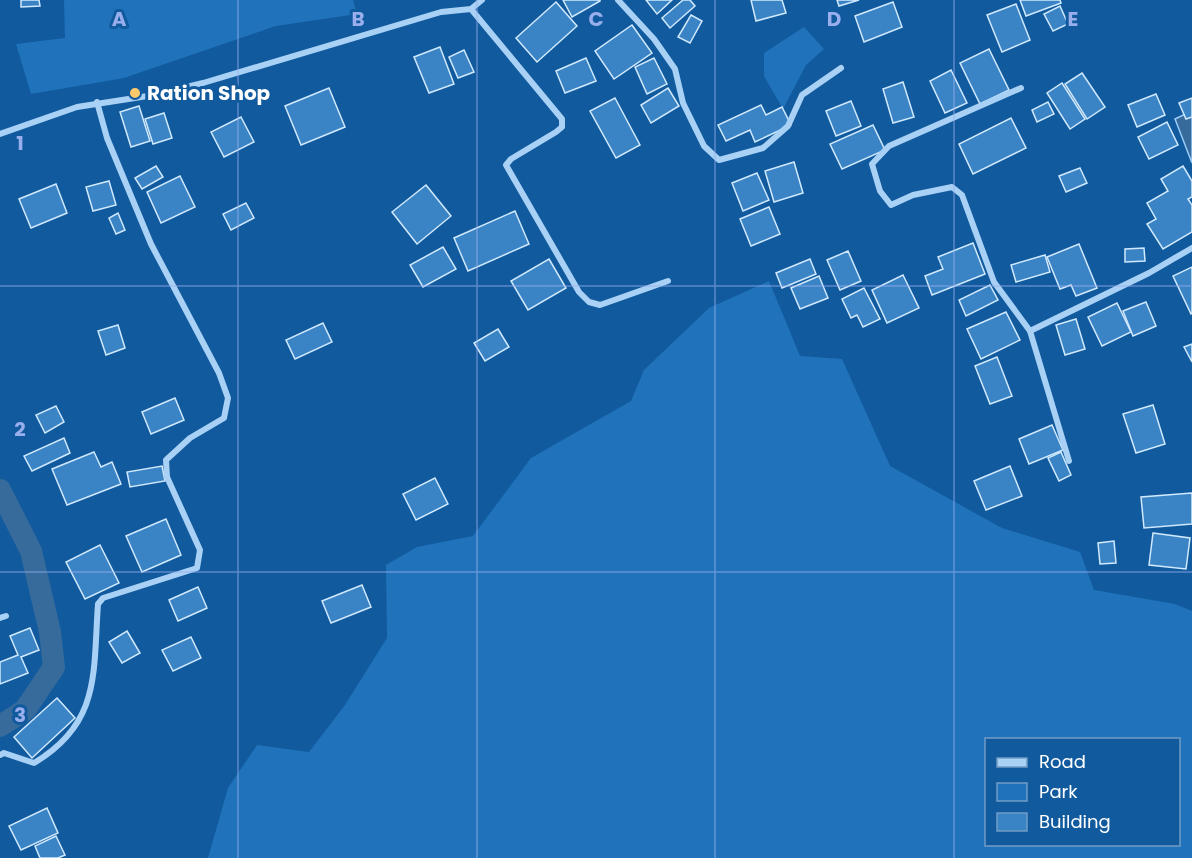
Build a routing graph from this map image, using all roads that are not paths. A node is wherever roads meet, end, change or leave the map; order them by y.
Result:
1 (482, 0) edge
2 (618, 0) edge
3 (471, 9) junction
4 (841, 68) dead end
5 (1021, 88) dead end
6 (97, 102) junction
7 (0, 134) edge
8 (1192, 248) edge
9 (668, 281) dead end
10 (1030, 331) junction
11 (1069, 461) dead end
12 (0, 755) edge

1 - 3 street
2 - 4 street
3 - 6 street
3 - 9 street
5 - 10 street
6 - 7 street
6 - 12 street
8 - 10 street
10 - 11 street

